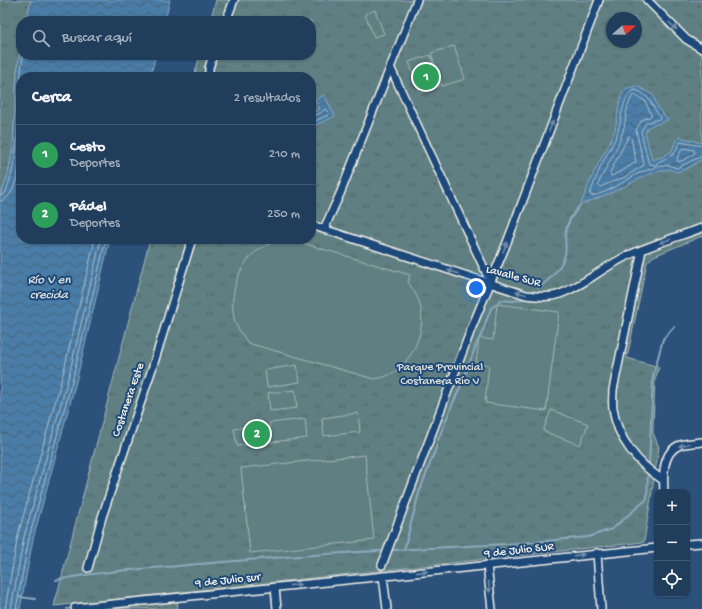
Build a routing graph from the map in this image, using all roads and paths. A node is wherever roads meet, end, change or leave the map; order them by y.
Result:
1 (234, 0) edge
2 (417, 0) edge
3 (599, 0) edge
4 (647, 0) edge
5 (228, 16) edge
6 (702, 49) edge
7 (211, 60) edge
8 (391, 69) junction
9 (209, 72) edge
10 (316, 227) edge
11 (702, 228) edge
12 (324, 229) junction
13 (190, 244) edge
14 (642, 250) junction
15 (491, 284) junction
16 (702, 442) edge
17 (663, 480) junction
18 (664, 489) edge
19 (702, 542) edge
20 (690, 544) edge
21 (654, 548) edge
22 (597, 554) junction
23 (382, 564) dead end
24 (487, 565) junction
25 (88, 568) dead end
26 (383, 576) junction
27 (275, 587) junction
28 (75, 608) edge
29 (277, 609) edge
30 (387, 609) edge
31 (492, 609) edge
32 (601, 609) edge

1 - 5 street
2 - 8 street
15 -> 3 street
4 -> 6 street
7 - 9 street
8 - 12 street
8 - 15 street
10 - 12 street, Lavalle SUR
11 -> 14 street, Lavalle SUR
15 -> 12 street, Lavalle SUR
13 - 25 street, Costanera Este
14 -> 15 street, Lavalle SUR
14 - 17 street
15 - 23 street
16 -> 17 street
17 - 18 street
19 - 20 street
21 - 22 street, 9 de Julio SUR
24 -> 22 street, 9 de Julio SUR
22 - 32 street
26 -> 24 street, 9 de Julio SUR
24 -> 31 street
27 -> 26 street, 9 de Julio sur
26 - 30 street
27 - 28 street, 9 de Julio sur
27 - 29 street

